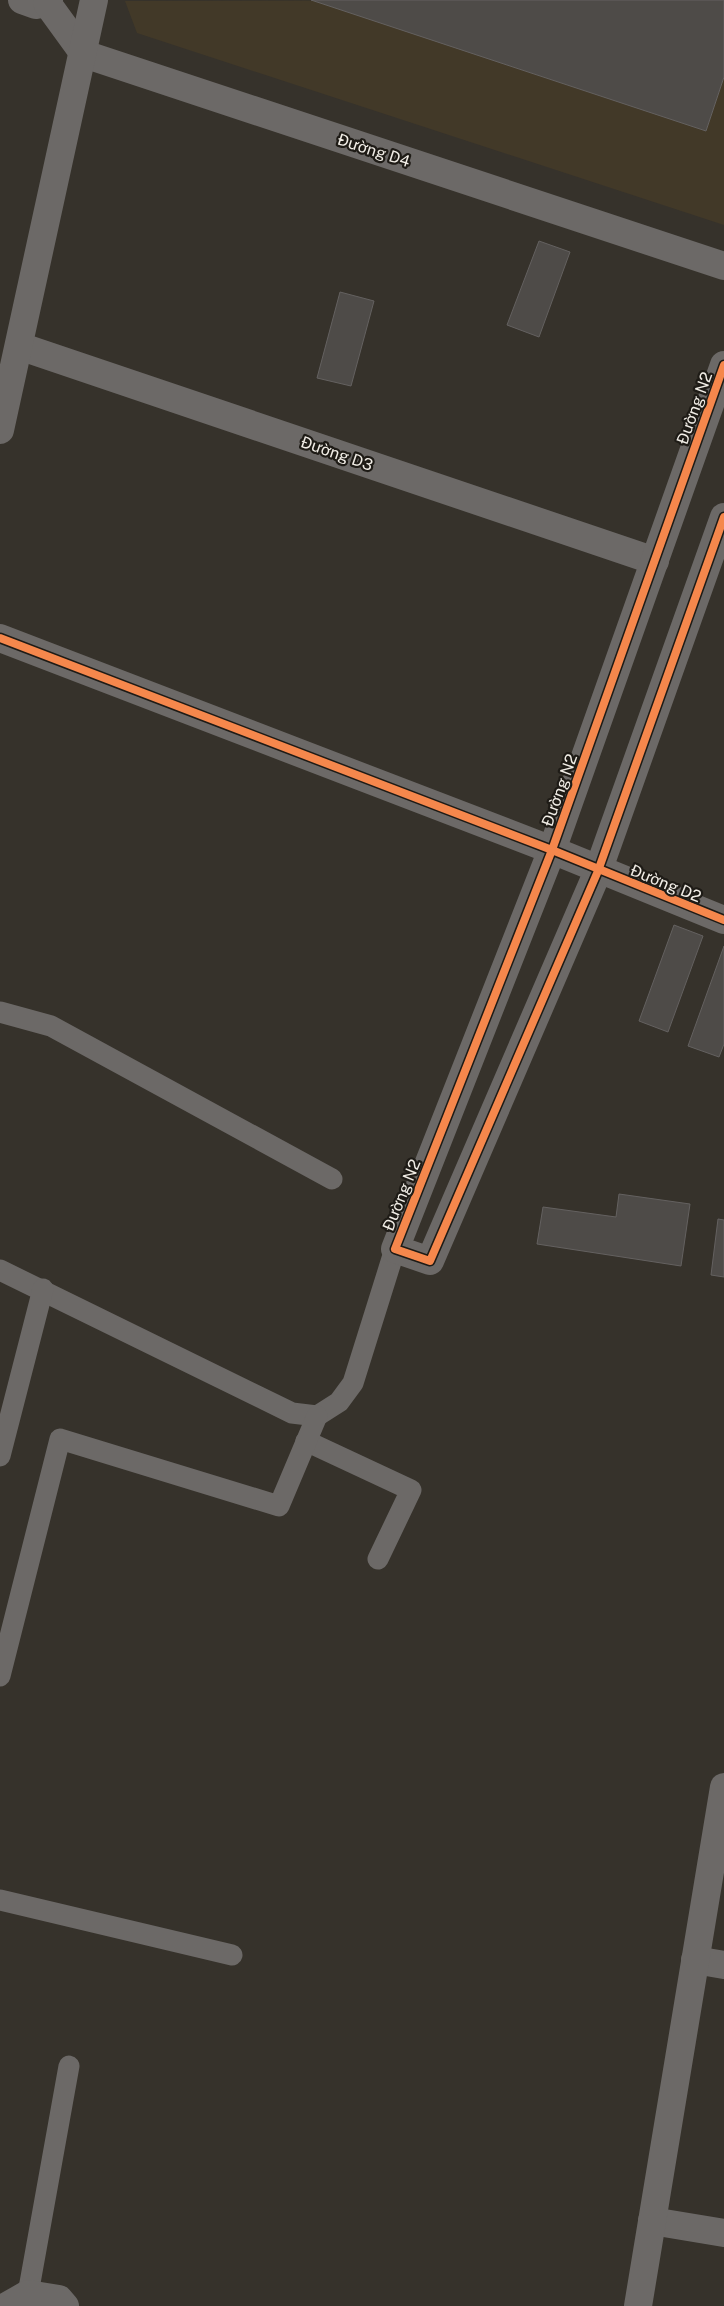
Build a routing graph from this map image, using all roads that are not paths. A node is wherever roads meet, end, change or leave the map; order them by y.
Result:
1 (94, 0) edge
2 (39, 1) edge
3 (84, 54) junction
4 (724, 266) edge
5 (19, 346) junction
6 (724, 365) edge
7 (0, 430) edge
8 (724, 517) edge
9 (654, 561) junction
10 (0, 638) edge
11 (552, 850) junction
12 (598, 870) junction
13 (724, 920) edge
14 (0, 1012) edge
15 (332, 1179) dead end
16 (395, 1249) junction
17 (0, 1270) edge
18 (43, 1289) junction
19 (317, 1416) junction
20 (306, 1441) junction
21 (0, 1456) edge
22 (378, 1559) dead end
23 (0, 1676) edge
24 (724, 1787) edge
25 (0, 1900) edge
26 (232, 1955) dead end
27 (695, 1960) junction
28 (724, 1965) edge
29 (69, 2066) dead end
30 (652, 2221) junction
31 (724, 2233) edge
32 (17, 2300) edge
33 (65, 2306) edge
34 (638, 2306) edge

1 - 3 street
2 - 3 street
3 - 4 street, Đường D4
3 - 5 street
5 - 7 street
5 - 9 street, Đường D3
6 - 9 street, Đường N2
8 - 12 street, Đường N2
9 - 11 street, Đường N2
10 - 11 street, Đường D2
11 - 12 street, Đường D2
11 - 16 street, Đường N2
12 - 13 street, Đường D2
12 - 16 street, Đường N2
14 - 15 lane
16 - 19 lane
17 - 18 lane
18 - 19 lane
18 - 21 lane
19 - 20 lane
20 - 22 lane
20 - 23 lane
24 - 27 street
25 - 26 lane
27 - 28 street
27 - 30 street
29 - 32 lane
30 - 31 street
30 - 34 street
32 - 33 street

